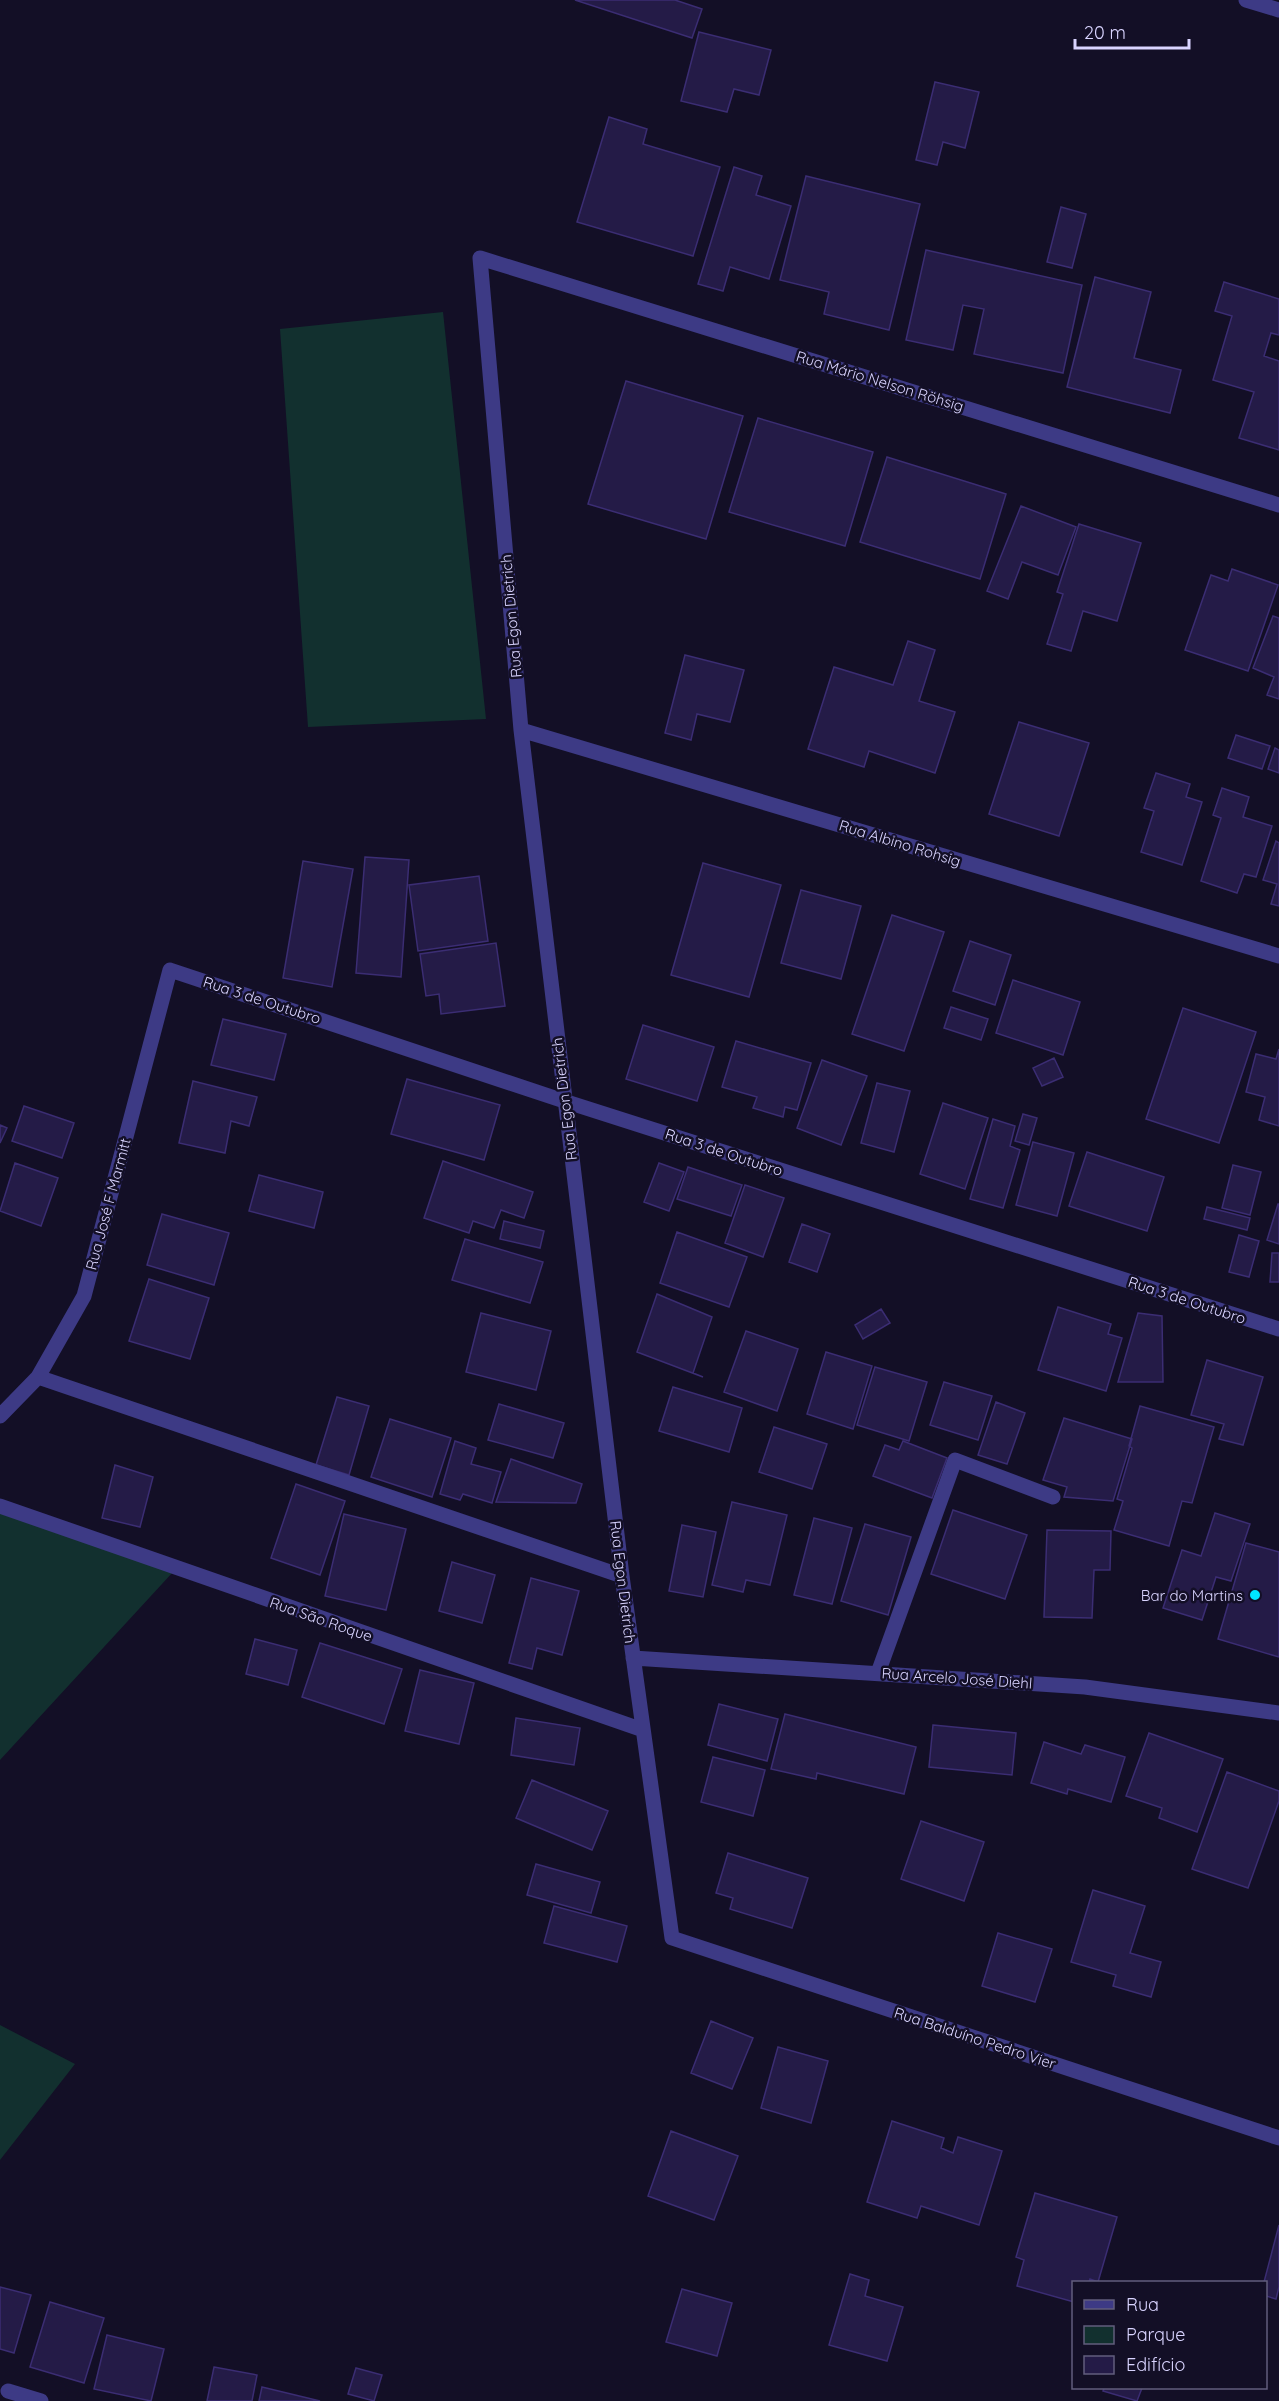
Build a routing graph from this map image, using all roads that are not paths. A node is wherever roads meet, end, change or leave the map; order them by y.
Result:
1 (1246, 0) edge
2 (1279, 10) edge
3 (480, 258) joint
4 (1279, 505) edge
5 (521, 730) junction
6 (1279, 956) edge
7 (170, 970) joint
8 (564, 1101) junction
9 (1279, 1329) edge
10 (38, 1377) junction
11 (0, 1416) edge
12 (1053, 1497) dead end
13 (0, 1506) edge
14 (622, 1576) junction
15 (633, 1658) junction
16 (878, 1673) junction
17 (1279, 1713) edge
18 (643, 1730) junction
19 (672, 1938) joint
20 (1279, 2138) edge
21 (8, 2391) dead end
22 (41, 2401) edge

1 - 2 street
3 - 4 street, Rua Mário Nelson Röhsig
3 - 5 street, Rua Egon Dietrich
5 - 6 street, Rua Albino Rohsig
5 - 8 street, Rua Egon Dietrich
7 - 8 street, Rua 3 de Outubro
7 - 10 street, Rua José F Marmitt
8 - 9 street, Rua 3 de Outubro
8 - 14 street, Rua Egon Dietrich
10 - 11 street, Rua José F Marmitt
10 - 14 street
12 - 16 street
13 - 18 street, Rua São Roque
14 - 15 street, Rua Egon Dietrich
15 - 16 street, Rua Arcelo José Diehl
15 - 18 street, Rua Egon Dietrich
16 - 17 street, Rua Arcelo José Diehl
18 - 19 street, Rua Egon Dietrich
19 - 20 street, Rua Balduíno Pedro Vier
21 - 22 street

